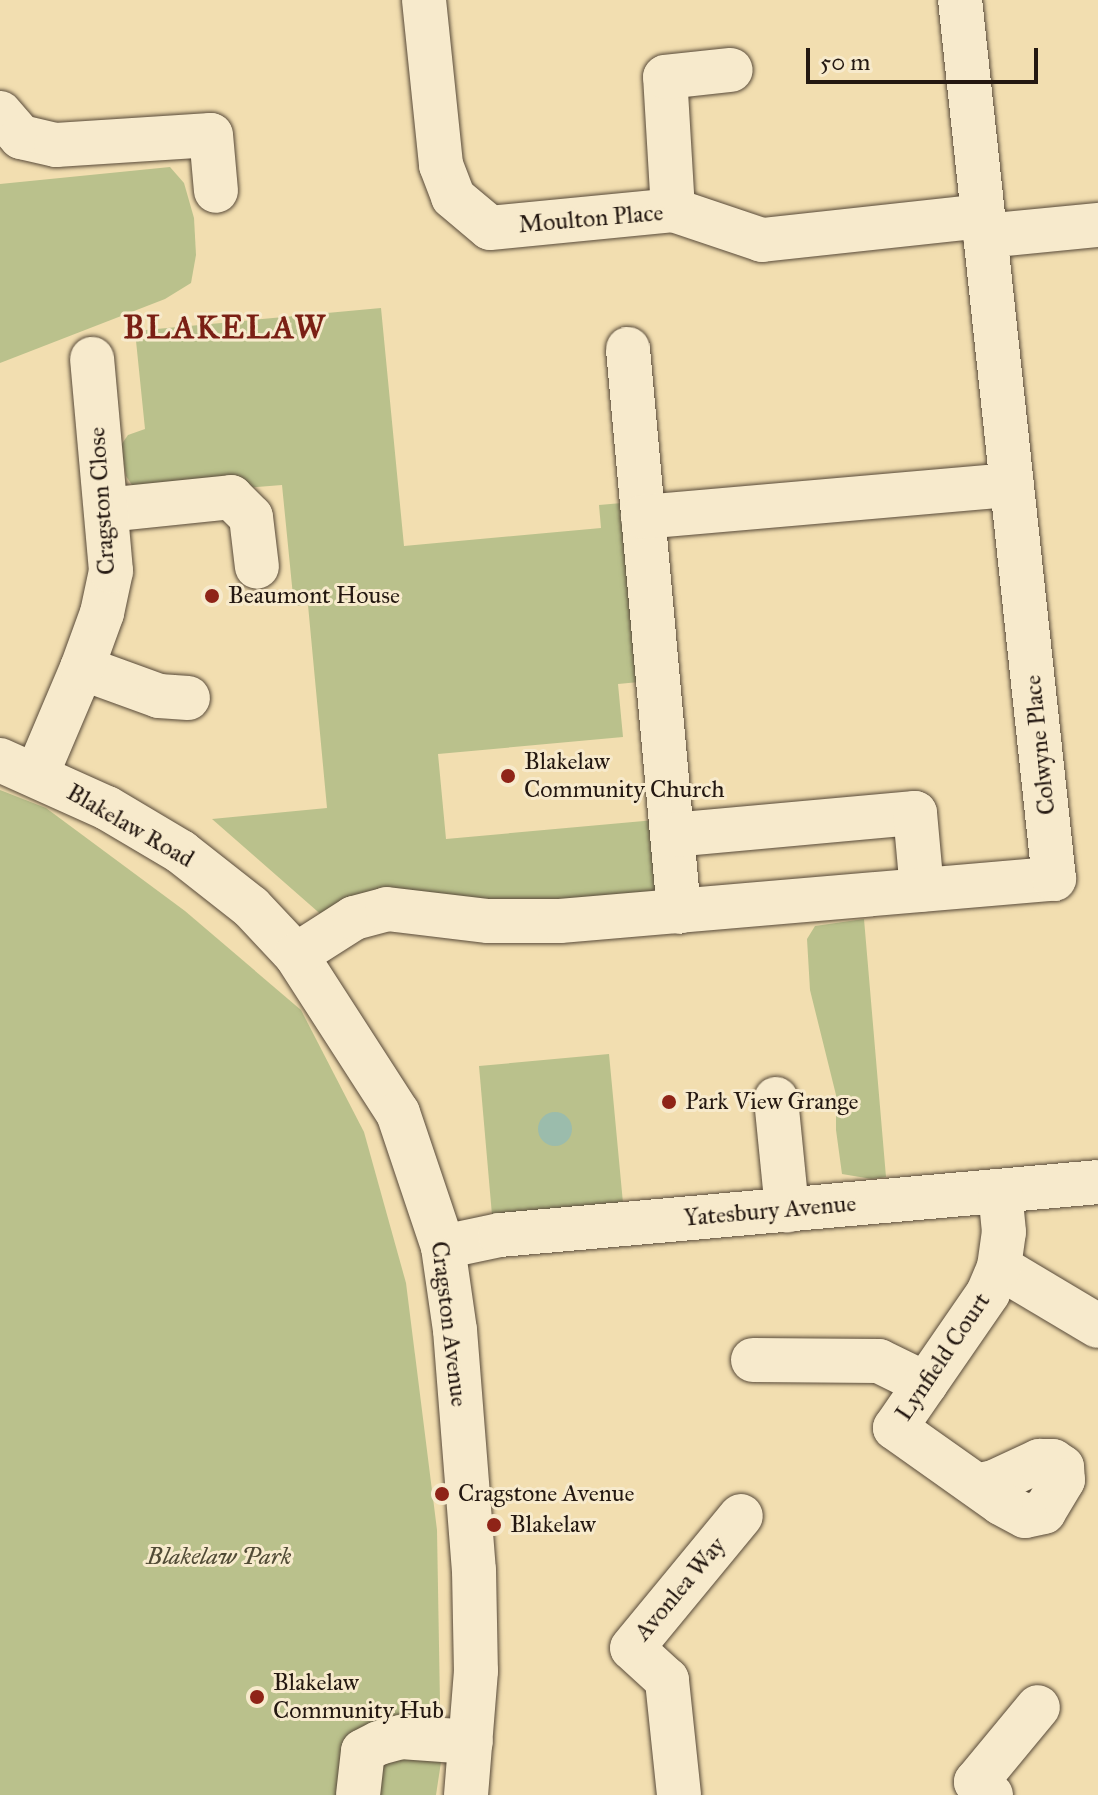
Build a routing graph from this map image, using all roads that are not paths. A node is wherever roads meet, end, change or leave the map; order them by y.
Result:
1 (424, 0) edge
2 (960, 0) edge
3 (731, 70) dead end
4 (0, 113) edge
5 (216, 191) dead end
6 (673, 210) junction
7 (1098, 225) edge
8 (984, 226) junction
9 (628, 349) dead end
10 (92, 359) dead end
11 (1012, 485) junction
12 (106, 510) junction
13 (643, 517) junction
14 (257, 567) dead end
15 (82, 668) junction
16 (188, 698) dead end
17 (19, 767) edge
18 (672, 835) junction
19 (922, 890) junction
20 (251, 907) joint
21 (679, 912) junction
22 (296, 955) junction
23 (776, 1099) dead end
24 (1098, 1182) edge
25 (1000, 1191) junction
26 (787, 1210) junction
27 (443, 1247) junction
28 (999, 1267) junction
29 (1095, 1322) edge
30 (753, 1360) dead end
31 (926, 1384) junction
32 (979, 1485) dead end
33 (741, 1516) dead end
34 (1038, 1707) dead end
35 (471, 1742) junction
36 (358, 1795) edge
37 (466, 1795) edge
38 (679, 1795) edge
39 (991, 1795) edge

1 - 6 street, Moulton Place
2 - 8 street
3 - 6 street
4 - 5 street
6 - 8 street, Moulton Place
7 - 8 street, Moulton Place
8 - 11 street, Colwyne Place
9 - 13 street
10 - 12 street, Cragston Close
11 - 13 street
11 - 19 street, Colwyne Place
12 - 14 street
12 - 15 street, Cragston Close
13 - 18 street
15 - 16 street
15 - 17 street, Cragston Close
17 - 20 street, Blakelaw Road
18 - 19 street
18 - 21 street
19 - 21 street, Colwyne Place
20 - 22 street, Cragston Avenue
21 - 22 street, Colwyne Place
22 - 27 street, Cragston Avenue
23 - 26 street
24 - 25 street, Yatesbury Avenue
25 - 26 street, Yatesbury Avenue
25 - 28 street, Lynfield Court
26 - 27 street, Yatesbury Avenue
27 - 35 street, Cragston Avenue
28 - 29 street
28 - 31 street, Lynfield Court
30 - 31 street
31 - 32 street, Lynfield Court
33 - 38 street, Avonlea Way
34 - 39 street
35 - 36 street
35 - 37 street, Cragston Avenue

